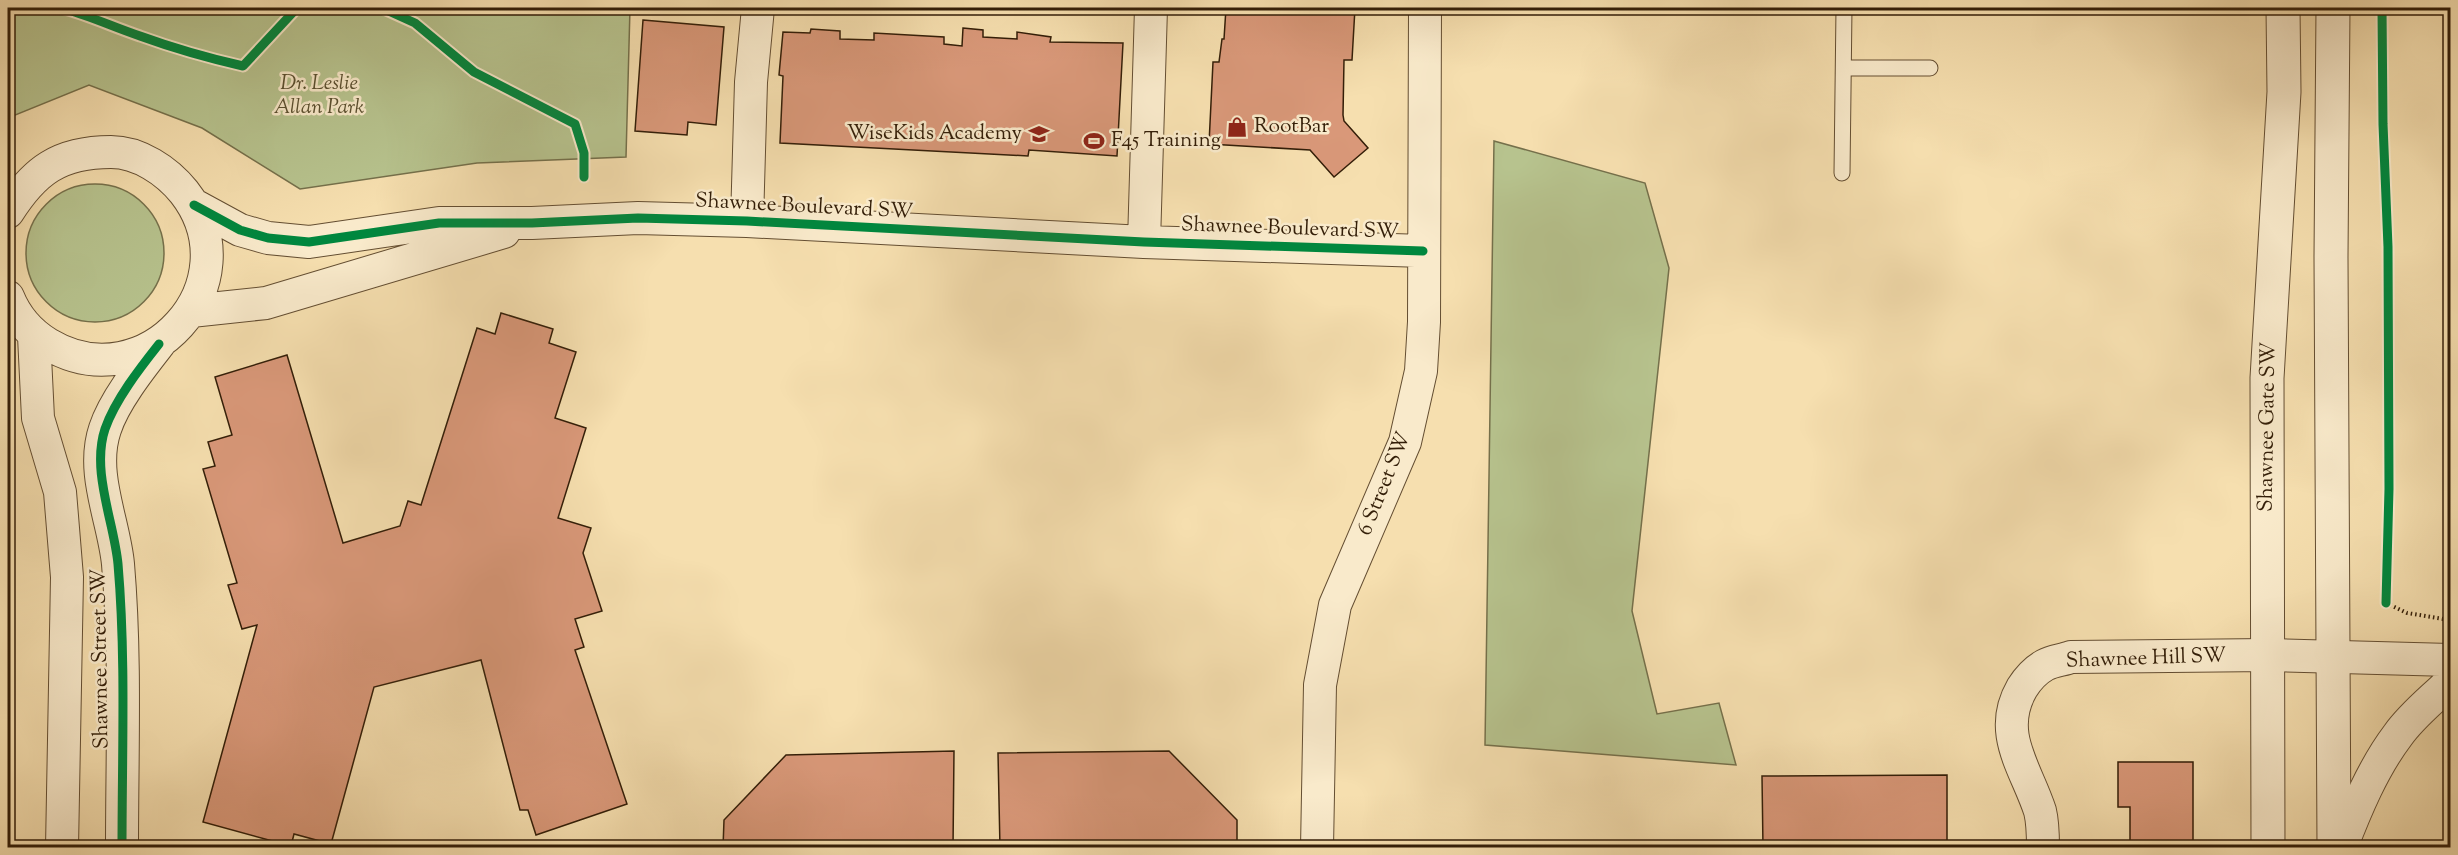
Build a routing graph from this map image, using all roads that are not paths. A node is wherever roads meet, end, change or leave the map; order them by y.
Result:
1 (758, 8) edge
2 (1151, 8) edge
3 (1166, 8) edge
4 (1425, 8) edge
5 (1430, 8) edge
6 (1844, 8) edge
7 (2283, 8) edge
8 (2333, 8) edge
9 (1150, 45) junction
10 (1425, 61) junction
11 (1844, 68) junction
12 (1930, 68) dead end
13 (50, 166) junction
14 (1842, 173) dead end
15 (8, 176) edge
16 (194, 205) junction
17 (8, 212) edge
18 (747, 220) junction
19 (532, 224) junction
20 (1144, 242) junction
21 (1423, 251) junction
22 (9, 305) edge
23 (191, 311) junction
24 (34, 336) junction
25 (159, 344) junction
26 (2268, 655) junction
27 (2333, 657) junction
28 (2451, 660) edge
29 (2451, 682) edge
30 (62, 848) edge
31 (122, 848) edge
32 (1317, 848) edge
33 (2043, 848) edge
34 (2268, 848) edge
35 (2334, 848) edge
36 (2341, 848) edge

1 - 18 street
2 - 9 street
3 - 9 lane
4 - 10 street, 6 Street SW
5 - 10 street
6 - 11 lane
7 - 26 street, Shawnee Gate SW
8 - 27 street
9 - 20 street
10 - 21 street, 6 Street SW
11 - 12 lane
11 - 14 lane
13 - 15 street
13 - 16 street
13 - 17 street
16 - 19 street, Shawnee Boulevard SW
16 - 23 street
18 - 19 street, Shawnee Boulevard SW
18 - 20 street, Shawnee Boulevard SW
19 - 23 street, Shawnee Boulevard SW
20 - 21 street, Shawnee Boulevard SW
21 - 32 street, 6 Street SW
22 - 24 street
23 - 25 street
24 - 25 street
24 - 30 street, Shawnee Street SW
25 - 31 street, Shawnee Street SW
26 - 27 street, Shawnee Hill SW
26 - 33 street, Shawnee Hill SW
26 - 34 street, Shawnee Gate SW
27 - 28 street, Shawnee Hill SW
27 - 35 street
29 - 36 street

